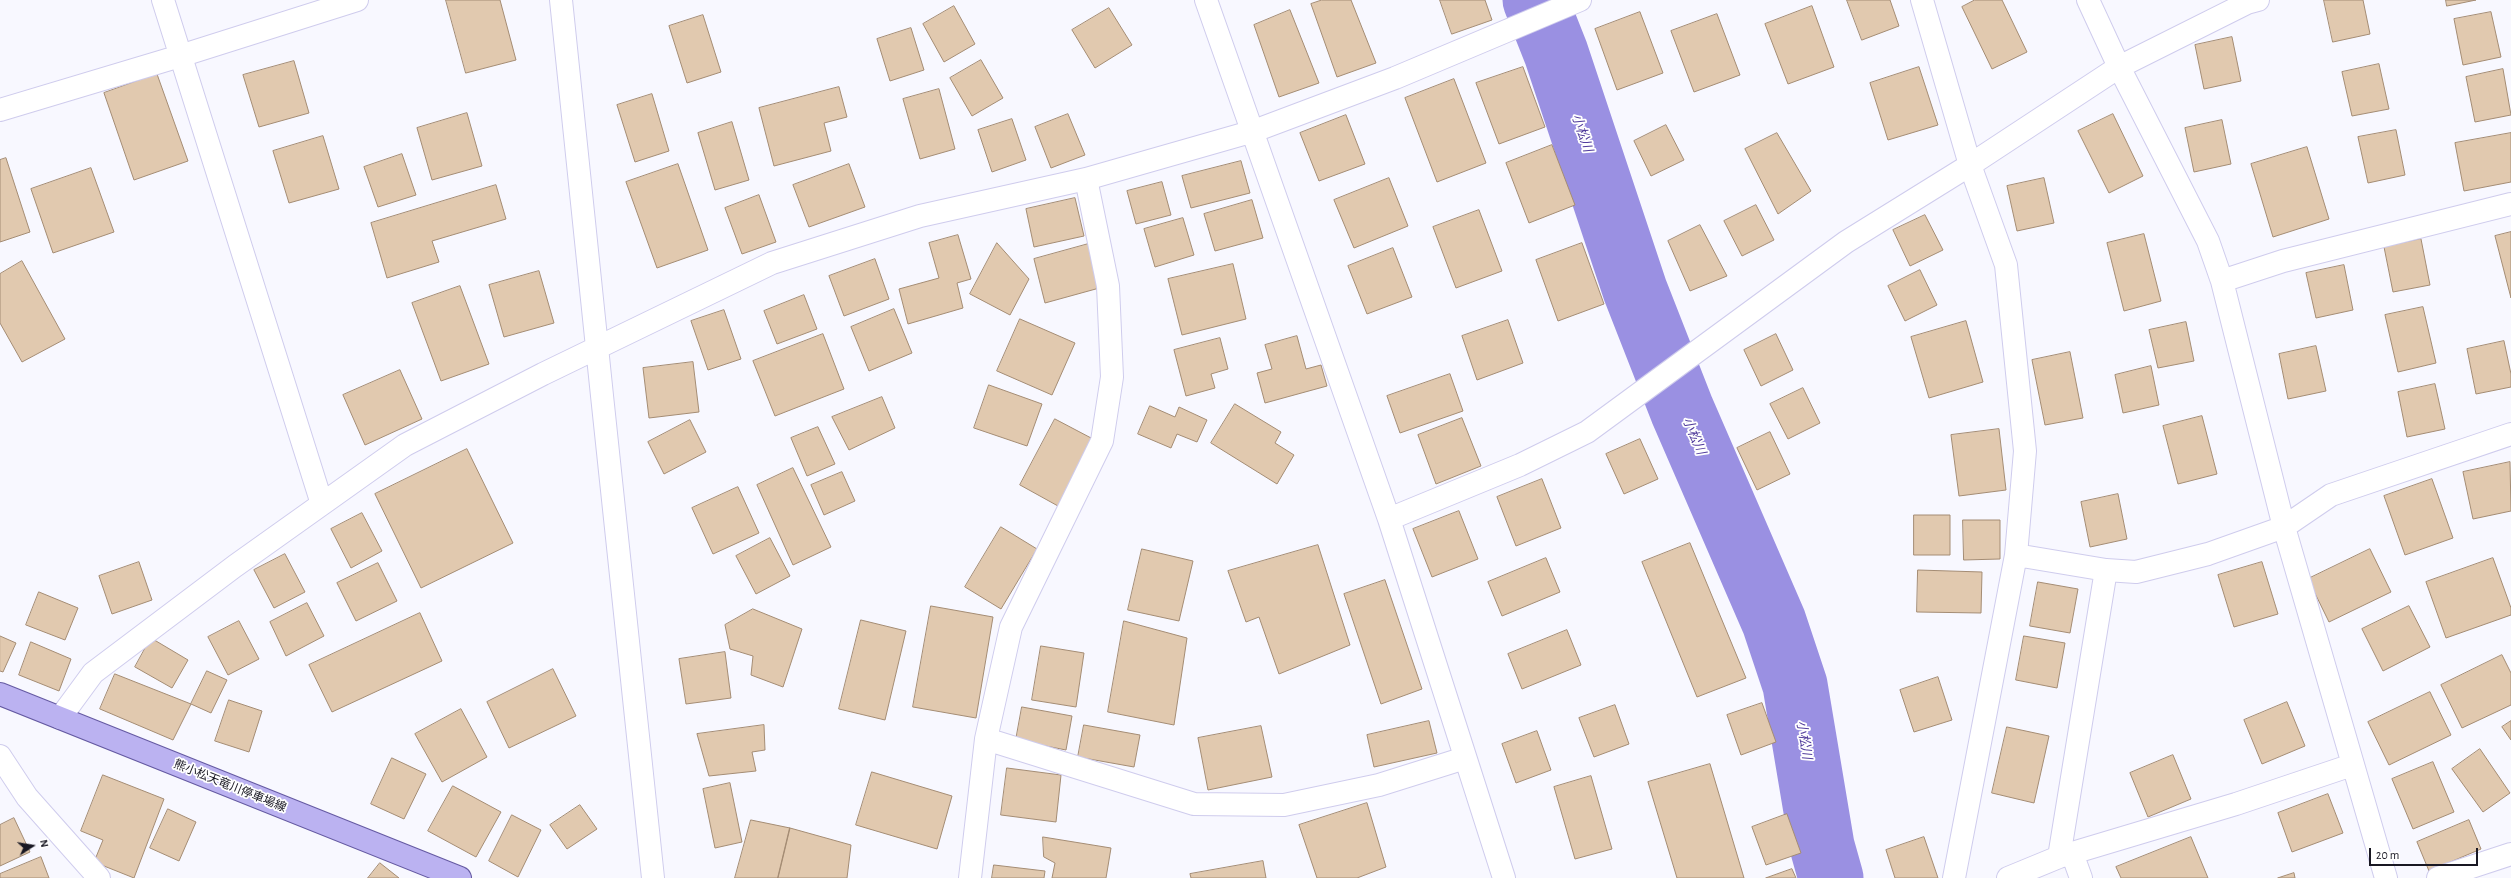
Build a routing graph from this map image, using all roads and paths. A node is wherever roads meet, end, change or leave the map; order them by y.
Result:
1 (163, 0) edge
2 (357, 0) edge
3 (561, 0) edge
4 (1206, 0) edge
5 (1580, 0) edge
6 (1922, 0) edge
7 (2088, 0) edge
8 (2258, 0) edge
9 (180, 56) junction
10 (2119, 67) junction
11 (0, 110) edge
12 (1254, 131) junction
13 (1970, 165) junction
14 (1086, 179) junction
15 (2511, 204) edge
16 (2222, 281) junction
17 (596, 348) junction
18 (2511, 434) edge
19 (322, 504) junction
20 (1389, 519) junction
21 (2284, 527) junction
22 (2016, 555) junction
23 (2106, 570) junction
24 (0, 694) edge
25 (60, 718) junction
26 (986, 739) junction
27 (0, 756) edge
28 (1465, 758) junction
29 (2352, 765) junction
30 (2511, 854) edge
31 (2065, 855) junction
32 (99, 878) edge
33 (460, 878) edge
34 (653, 878) edge
35 (970, 878) edge
36 (1504, 878) edge
37 (1954, 878) edge
38 (2008, 878) edge
39 (2080, 878) edge
40 (2386, 878) edge
41 (2438, 878) edge

1 - 9 street
2 - 9 street
3 - 17 street
4 - 12 street
5 - 12 street
6 - 13 street
7 - 10 street
8 - 10 street
9 - 11 street
9 - 19 street
10 - 13 street
10 - 16 street
12 - 14 street
12 - 20 street
13 - 20 street
13 - 22 street
14 - 17 street
14 - 26 street
15 - 16 street
16 - 21 street
17 - 19 street
17 - 34 street
18 - 21 street
19 - 25 street
20 - 28 street
21 - 23 street
21 - 29 street
22 - 23 street
22 - 37 street
23 - 31 street
24 - 25 main road, 熊小松天竜川停車場線
25 - 33 main road, 熊小松天竜川停車場線
26 - 28 street
26 - 35 street
27 - 32 street
28 - 36 street
29 - 31 street
29 - 40 street
30 - 41 street
31 - 38 street
31 - 39 street

